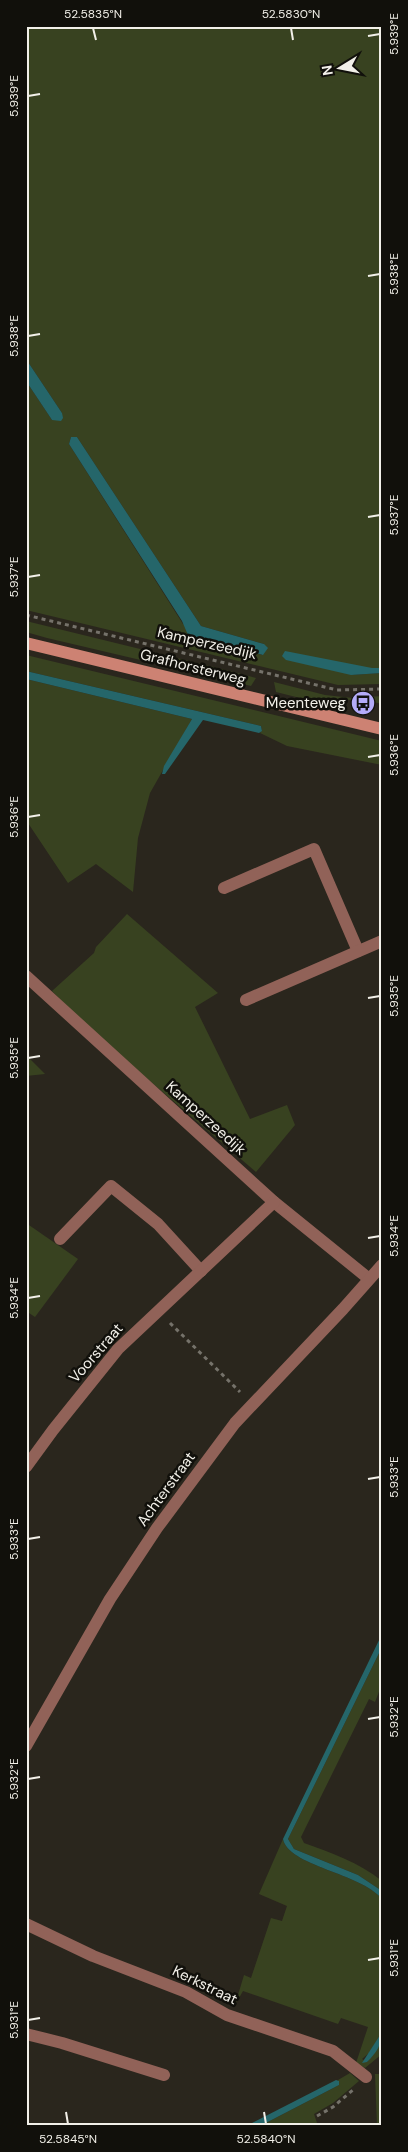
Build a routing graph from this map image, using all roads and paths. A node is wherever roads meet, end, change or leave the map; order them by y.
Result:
1 (26, 615) edge
2 (26, 643) edge
3 (382, 689) edge
4 (382, 729) edge
5 (224, 888) dead end
6 (382, 941) edge
7 (358, 951) junction
8 (29, 981) edge
9 (246, 1000) dead end
10 (274, 1202) junction
11 (60, 1239) dead end
12 (382, 1265) edge
13 (201, 1270) junction
14 (368, 1278) junction
15 (158, 1311) junction
16 (253, 1404) junction
17 (26, 1467) edge
18 (26, 1746) edge
19 (26, 1924) edge
20 (26, 2034) edge
21 (164, 2075) dead end
22 (366, 2077) dead end

1 - 3 path, Kamperzeedijk
2 - 4 main road, Grafhorsterweg
5 - 7 street
6 - 7 street
7 - 9 street
8 - 10 street, Kamperzeedijk
10 - 13 street, Voorstraat
10 - 14 street, Kamperzeedijk
11 - 13 street
12 - 14 street
13 - 15 street, Voorstraat
14 - 16 street, Achterstraat
15 - 16 path
15 - 17 street, Voorstraat
16 - 18 street, Achterstraat
19 - 22 street, Kerkstraat
20 - 21 street

